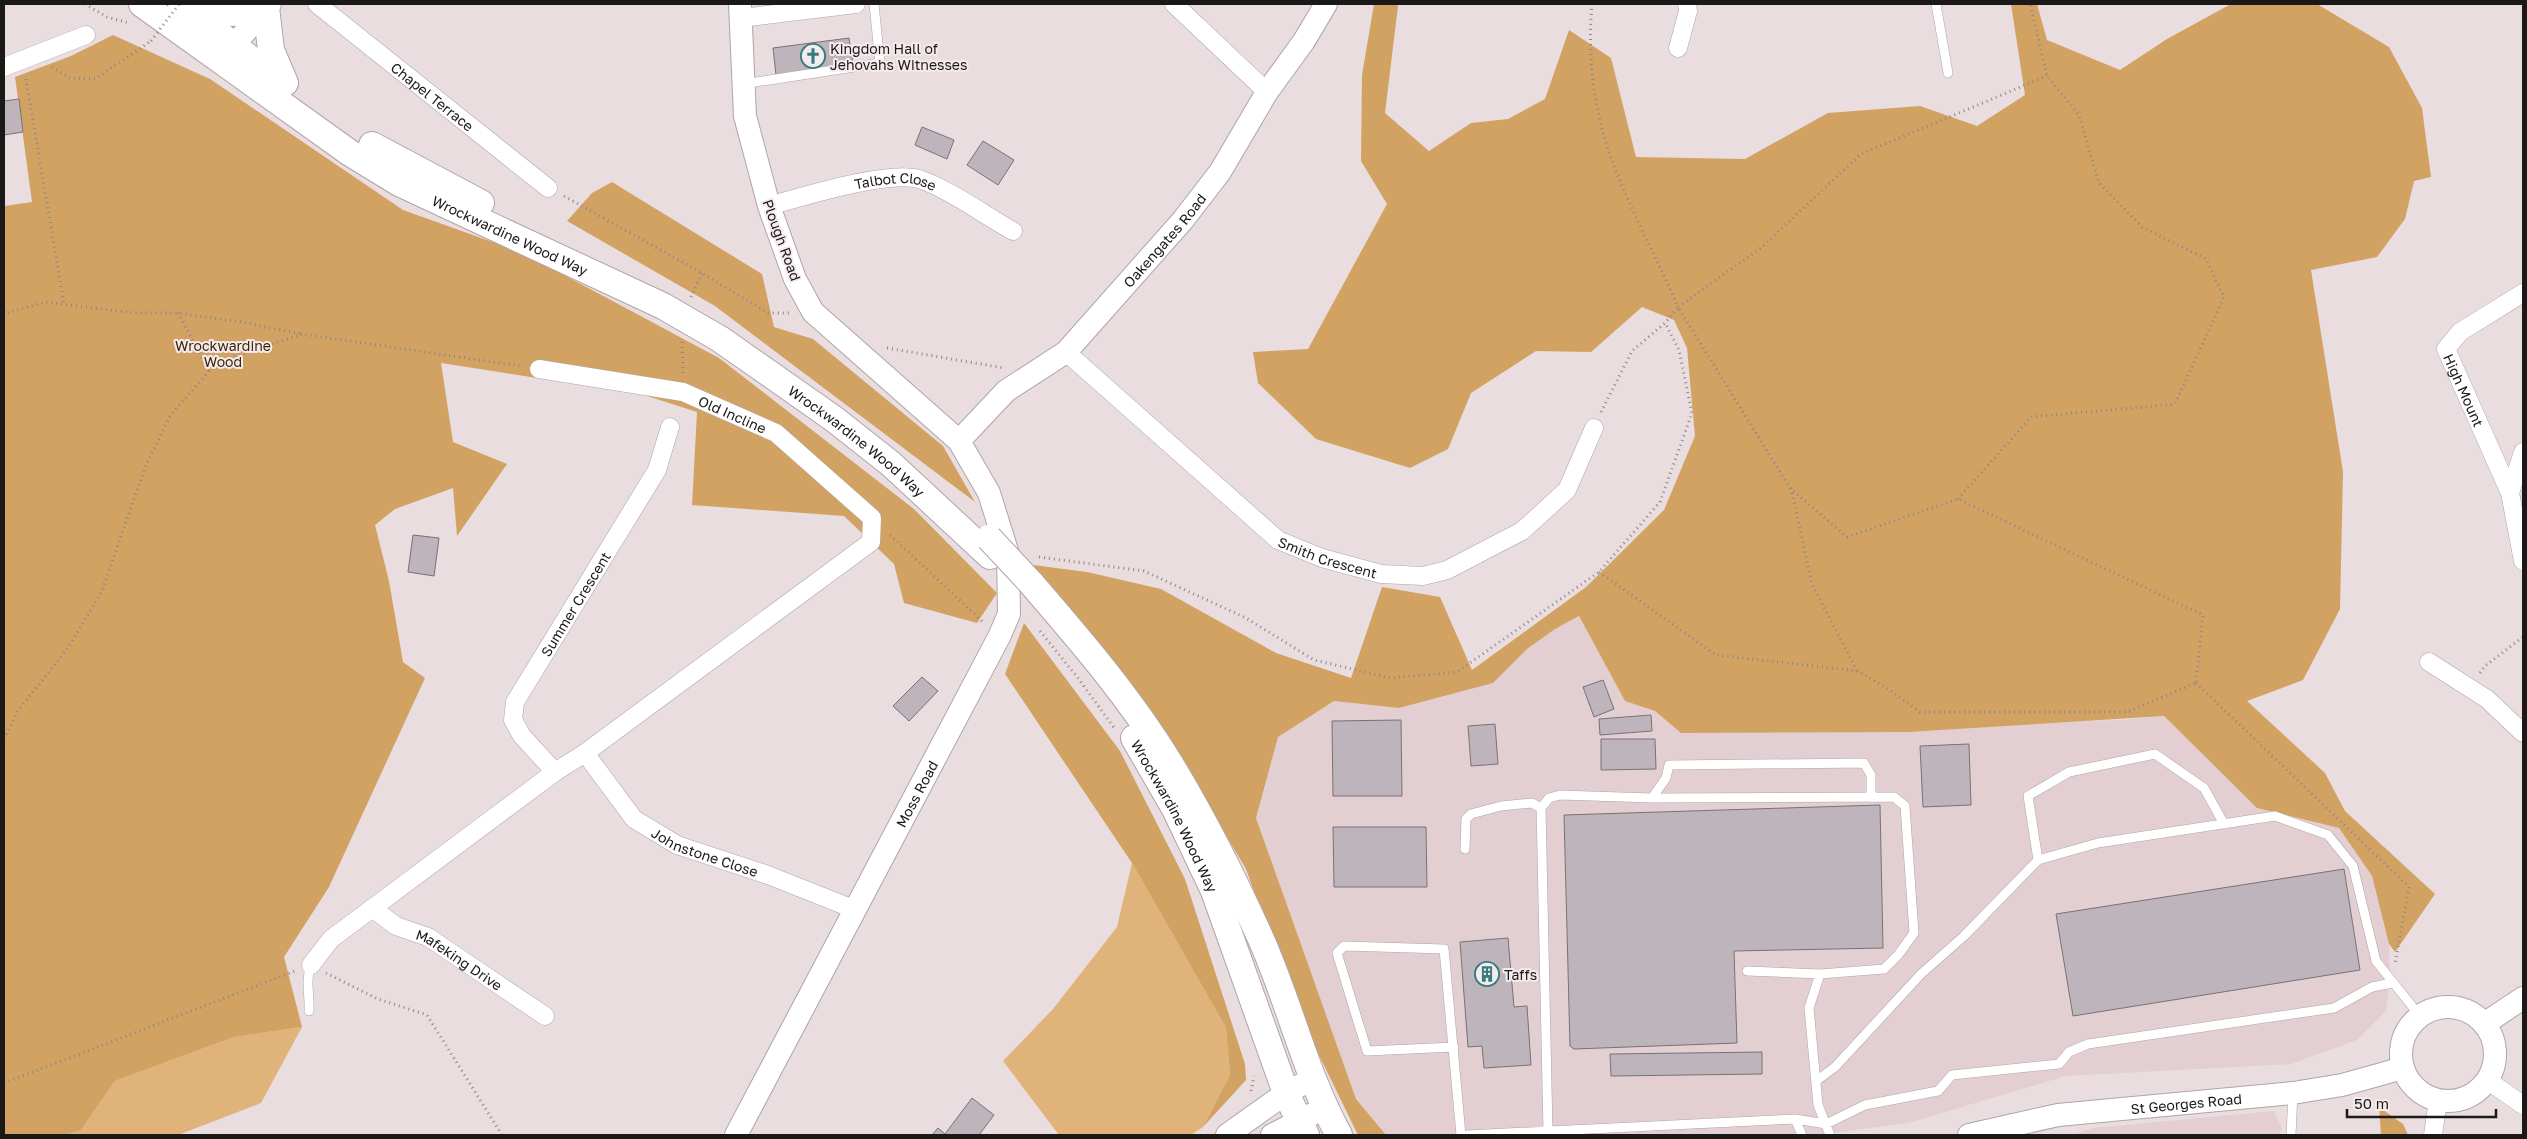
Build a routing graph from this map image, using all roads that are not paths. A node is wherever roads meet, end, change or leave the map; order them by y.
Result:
1 (180, 4) edge
2 (192, 4) edge
3 (317, 4) edge
4 (856, 4) edge
5 (874, 4) edge
6 (1174, 4) edge
7 (1326, 4) edge
8 (1687, 4) edge
9 (1936, 4) edge
10 (268, 5) edge
11 (741, 11) edge
12 (138, 14) edge
13 (86, 35) dead end
14 (1678, 48) dead end
15 (227, 52) junction
16 (4, 67) edge
17 (1948, 73) dead end
18 (742, 84) junction
19 (287, 87) junction
20 (1267, 92) junction
21 (548, 188) road end
22 (769, 206) junction
23 (1013, 231) dead end
24 (2523, 293) edge
25 (686, 310) junction
26 (1066, 352) junction
27 (539, 369) road end
28 (670, 427) dead end
29 (1594, 428) road end
30 (959, 441) junction
31 (2523, 452) edge
32 (2510, 493) junction
33 (996, 549) junction
34 (2523, 561) edge
35 (1029, 590) junction
36 (2429, 662) dead end
37 (2523, 733) edge
38 (586, 753) junction
39 (555, 772) junction
40 (1871, 797) junction
41 (1652, 798) junction
42 (1541, 808) junction
43 (2224, 824) junction
44 (1465, 849) dead end
45 (2038, 860) junction
46 (372, 908) junction
47 (856, 910) junction
48 (311, 965) joint
49 (1746, 971) dead end
50 (1820, 974) junction
51 (2392, 983) junction
52 (2523, 998) edge
53 (309, 1012) dead end
54 (545, 1016) dead end
55 (2420, 1016) junction
56 (2484, 1024) junction
57 (1454, 1048) junction
58 (2403, 1068) junction
59 (1312, 1079) junction
60 (2487, 1080) junction
61 (1816, 1081) junction
62 (1286, 1093) junction
63 (2293, 1093) junction
64 (2438, 1100) junction
65 (2523, 1105) edge
66 (1324, 1108) junction
67 (1795, 1119) junction
68 (1826, 1124) junction
69 (1302, 1129) edge
70 (1548, 1132) junction
71 (736, 1135) edge
72 (1227, 1135) edge
73 (1272, 1135) edge
74 (1339, 1135) edge
75 (1461, 1135) edge
76 (1467, 1135) edge
77 (1802, 1135) edge
78 (1830, 1135) edge
79 (1969, 1135) edge
80 (2291, 1135) edge
81 (2433, 1135) edge

1 - 15 main road, Wrockwardine Wood Way
2 - 10 main road
3 - 21 street, Chapel Terrace
4 - 11 street
5 - 18 lane
6 - 20 street
7 - 20 street, Oakengates Road
8 - 14 street
9 - 17 lane
10 - 15 street
10 - 19 main road
11 - 18 street, Plough Road
12 - 15 main road, Wrockwardine Wood Way
13 - 16 street
15 - 19 main road, Wrockwardine Wood Way
15 - 25 main road, Wrockwardine Wood Way
18 - 22 street, Plough Road
19 - 25 main road, Wrockwardine Wood Way
20 - 26 street, Oakengates Road
22 - 23 street, Talbot Close
22 - 30 street, Plough Road
24 - 32 street, High Mount
25 - 33 main road, Wrockwardine Wood Way
26 - 29 street, Smith Crescent
26 - 30 street, Oakengates Road
27 - 38 street, Old Incline
28 - 39 street, Summer Crescent
30 - 33 street, Moss Road
31 - 32 street, High Mount
32 - 34 street, High Mount
33 - 35 main road, Wrockwardine Wood Way, bridge
33 - 47 street, Moss Road
35 - 59 main road, Wrockwardine Wood Way
35 - 62 main road, Wrockwardine Wood Way
36 - 37 street
38 - 39 street
38 - 47 street, Johnstone Close
39 - 46 street
40 - 41 lane
40 - 41 lane
40 - 50 lane
41 - 42 lane
42 - 44 lane
42 - 70 lane
43 - 45 lane
43 - 45 lane
43 - 51 lane
45 - 61 lane
46 - 48 street
46 - 54 street, Mafeking Drive
47 - 71 street, Moss Road
48 - 53 lane
49 - 50 lane
50 - 61 lane
51 - 55 lane
51 - 68 lane
52 - 56 street
55 - 56 street
55 - 58 street
56 - 60 street
57 - 57 lane
57 - 75 lane
58 - 63 street, St Georges Road
58 - 64 street
59 - 62 street
59 - 66 main road, Wrockwardine Wood Way
60 - 64 street
60 - 65 street
61 - 68 lane
62 - 69 main road, Wrockwardine Wood Way
62 - 72 street
63 - 79 street, St Georges Road
63 - 80 lane
64 - 81 street
66 - 69 street
66 - 74 main road, Wrockwardine Wood Way
67 - 68 lane
67 - 70 lane
67 - 77 lane
68 - 78 lane
69 - 73 street
70 - 76 lane

